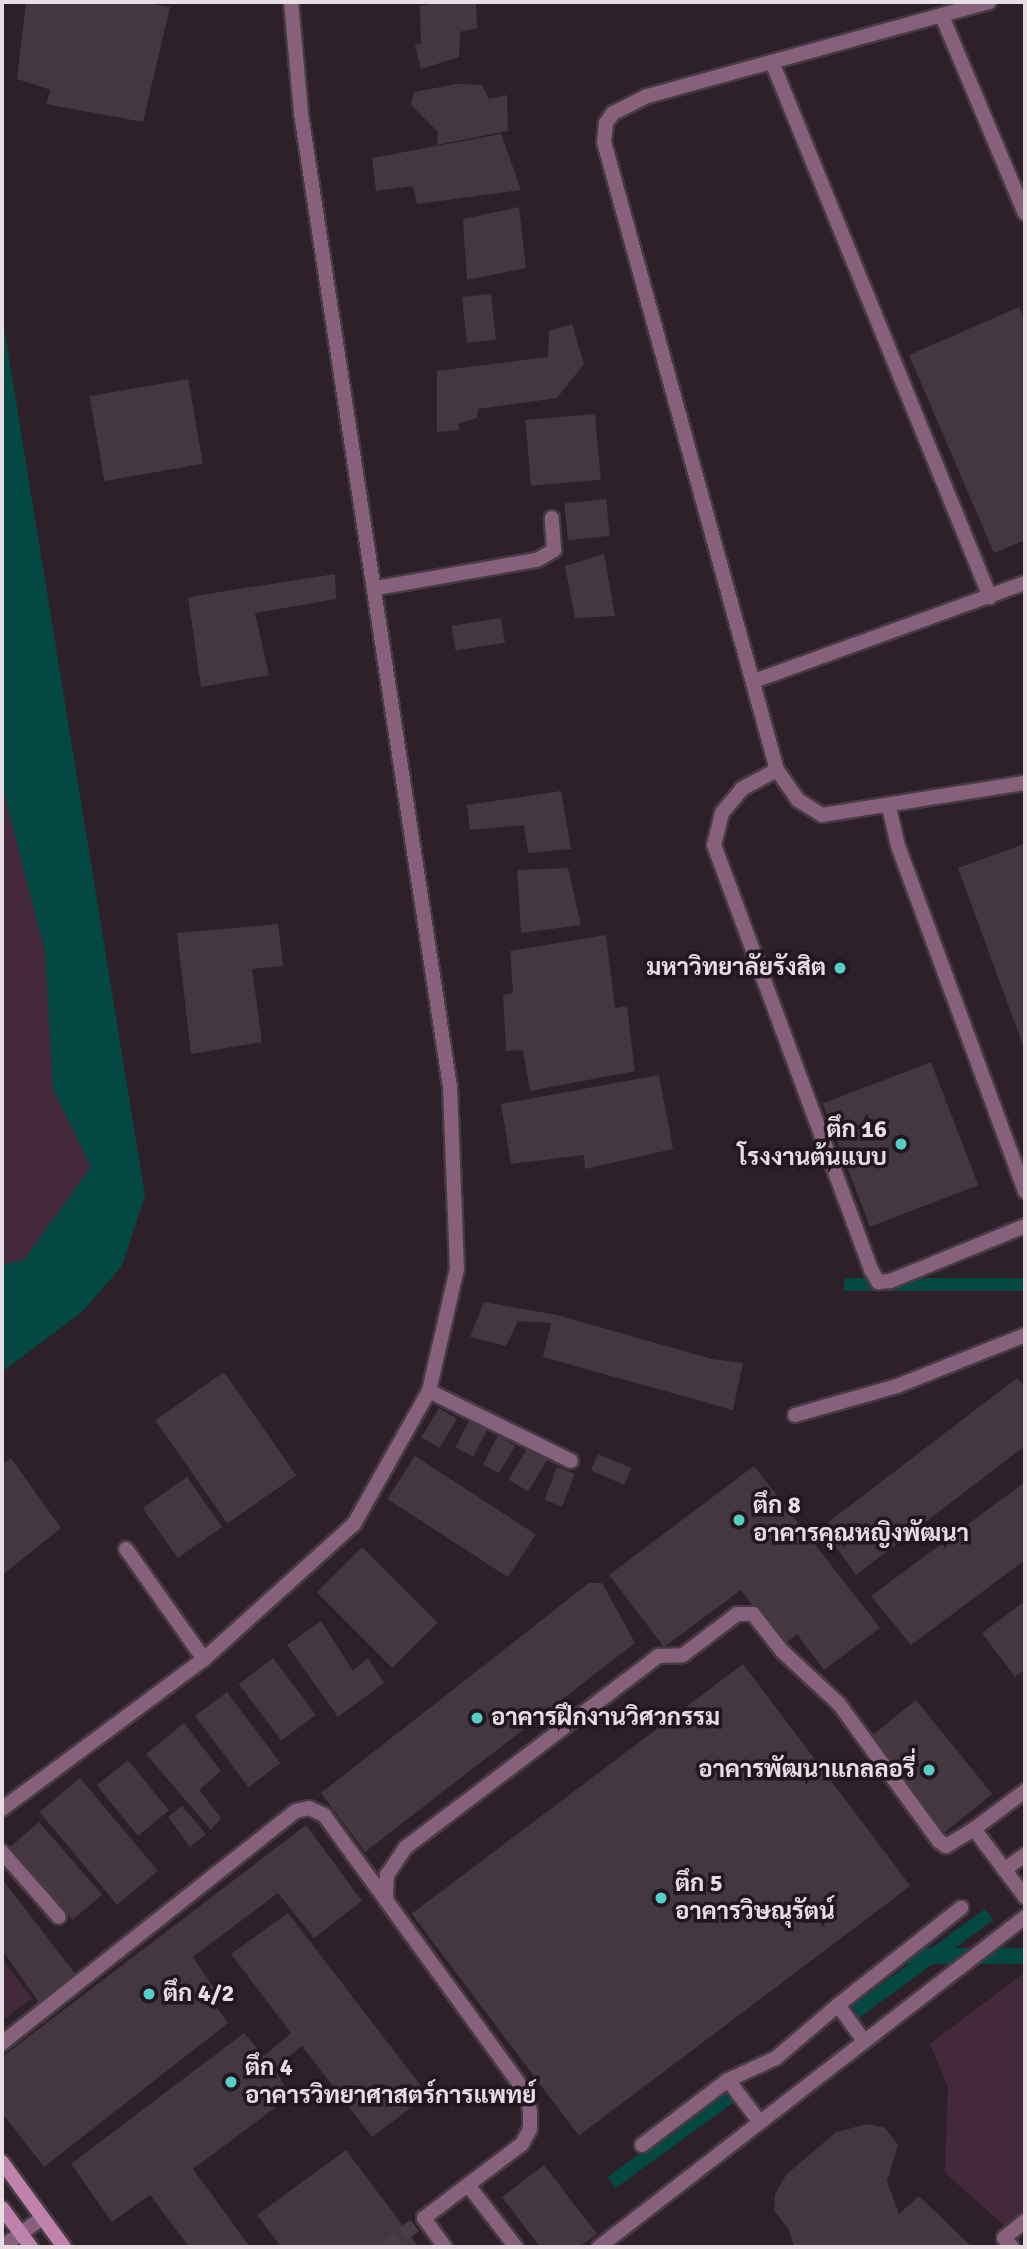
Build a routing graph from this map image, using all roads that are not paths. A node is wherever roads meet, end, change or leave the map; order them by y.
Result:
1 (291, 2) edge
2 (989, 2) edge
3 (942, 16) junction
4 (772, 62) junction
5 (1025, 213) edge
6 (552, 518) dead end
7 (1025, 583) edge
8 (376, 588) junction
9 (990, 597) junction
10 (754, 681) junction
11 (777, 770) junction
12 (1025, 783) edge
13 (888, 807) junction
14 (1025, 1191) edge
15 (1025, 1226) edge
16 (1025, 1335) edge
17 (429, 1391) junction
18 (795, 1415) dead end
19 (571, 1461) dead end
20 (126, 1549) dead end
21 (204, 1659) junction
22 (1025, 1791) edge
23 (2, 1808) edge
24 (974, 1829) junction
25 (2, 1852) edge
26 (1025, 1855) edge
27 (1004, 1870) junction
28 (1025, 1897) edge
29 (386, 1900) junction
30 (961, 1908) dead end
31 (59, 1917) dead end
32 (1025, 1917) edge
33 (838, 2005) junction
34 (864, 2042) junction
35 (2, 2043) edge
36 (728, 2080) junction
37 (759, 2121) junction
38 (642, 2145) dead end
39 (2, 2162) edge
40 (468, 2185) junction
41 (2, 2208) edge
42 (42, 2218) junction
43 (1025, 2221) edge
44 (21, 2234) junction
45 (2, 2247) edge
46 (31, 2247) edge
47 (64, 2247) edge
48 (445, 2247) edge
49 (516, 2247) edge
50 (599, 2247) edge
51 (1012, 2247) edge

1 - 8 street
2 - 3 street
3 - 4 street
3 - 5 street
4 - 9 street
4 - 10 street
6 - 8 street
7 - 9 street
8 - 17 street
9 - 10 street
10 - 11 street
11 - 13 street
11 - 15 street
12 - 13 street
13 - 14 street
16 - 18 street
17 - 19 street
17 - 21 street
20 - 21 street
21 - 23 street
22 - 24 street
24 - 27 street
24 - 29 street
25 - 31 street
26 - 27 street
27 - 28 street
29 - 35 street
29 - 40 street
30 - 33 street
32 - 34 street
33 - 34 street
33 - 36 street
34 - 37 street
36 - 37 street
36 - 38 street
37 - 50 street
39 - 42 street
40 - 48 street
40 - 49 street
41 - 44 street
42 - 44 street
42 - 47 street
43 - 51 street
44 - 45 street
44 - 46 street

